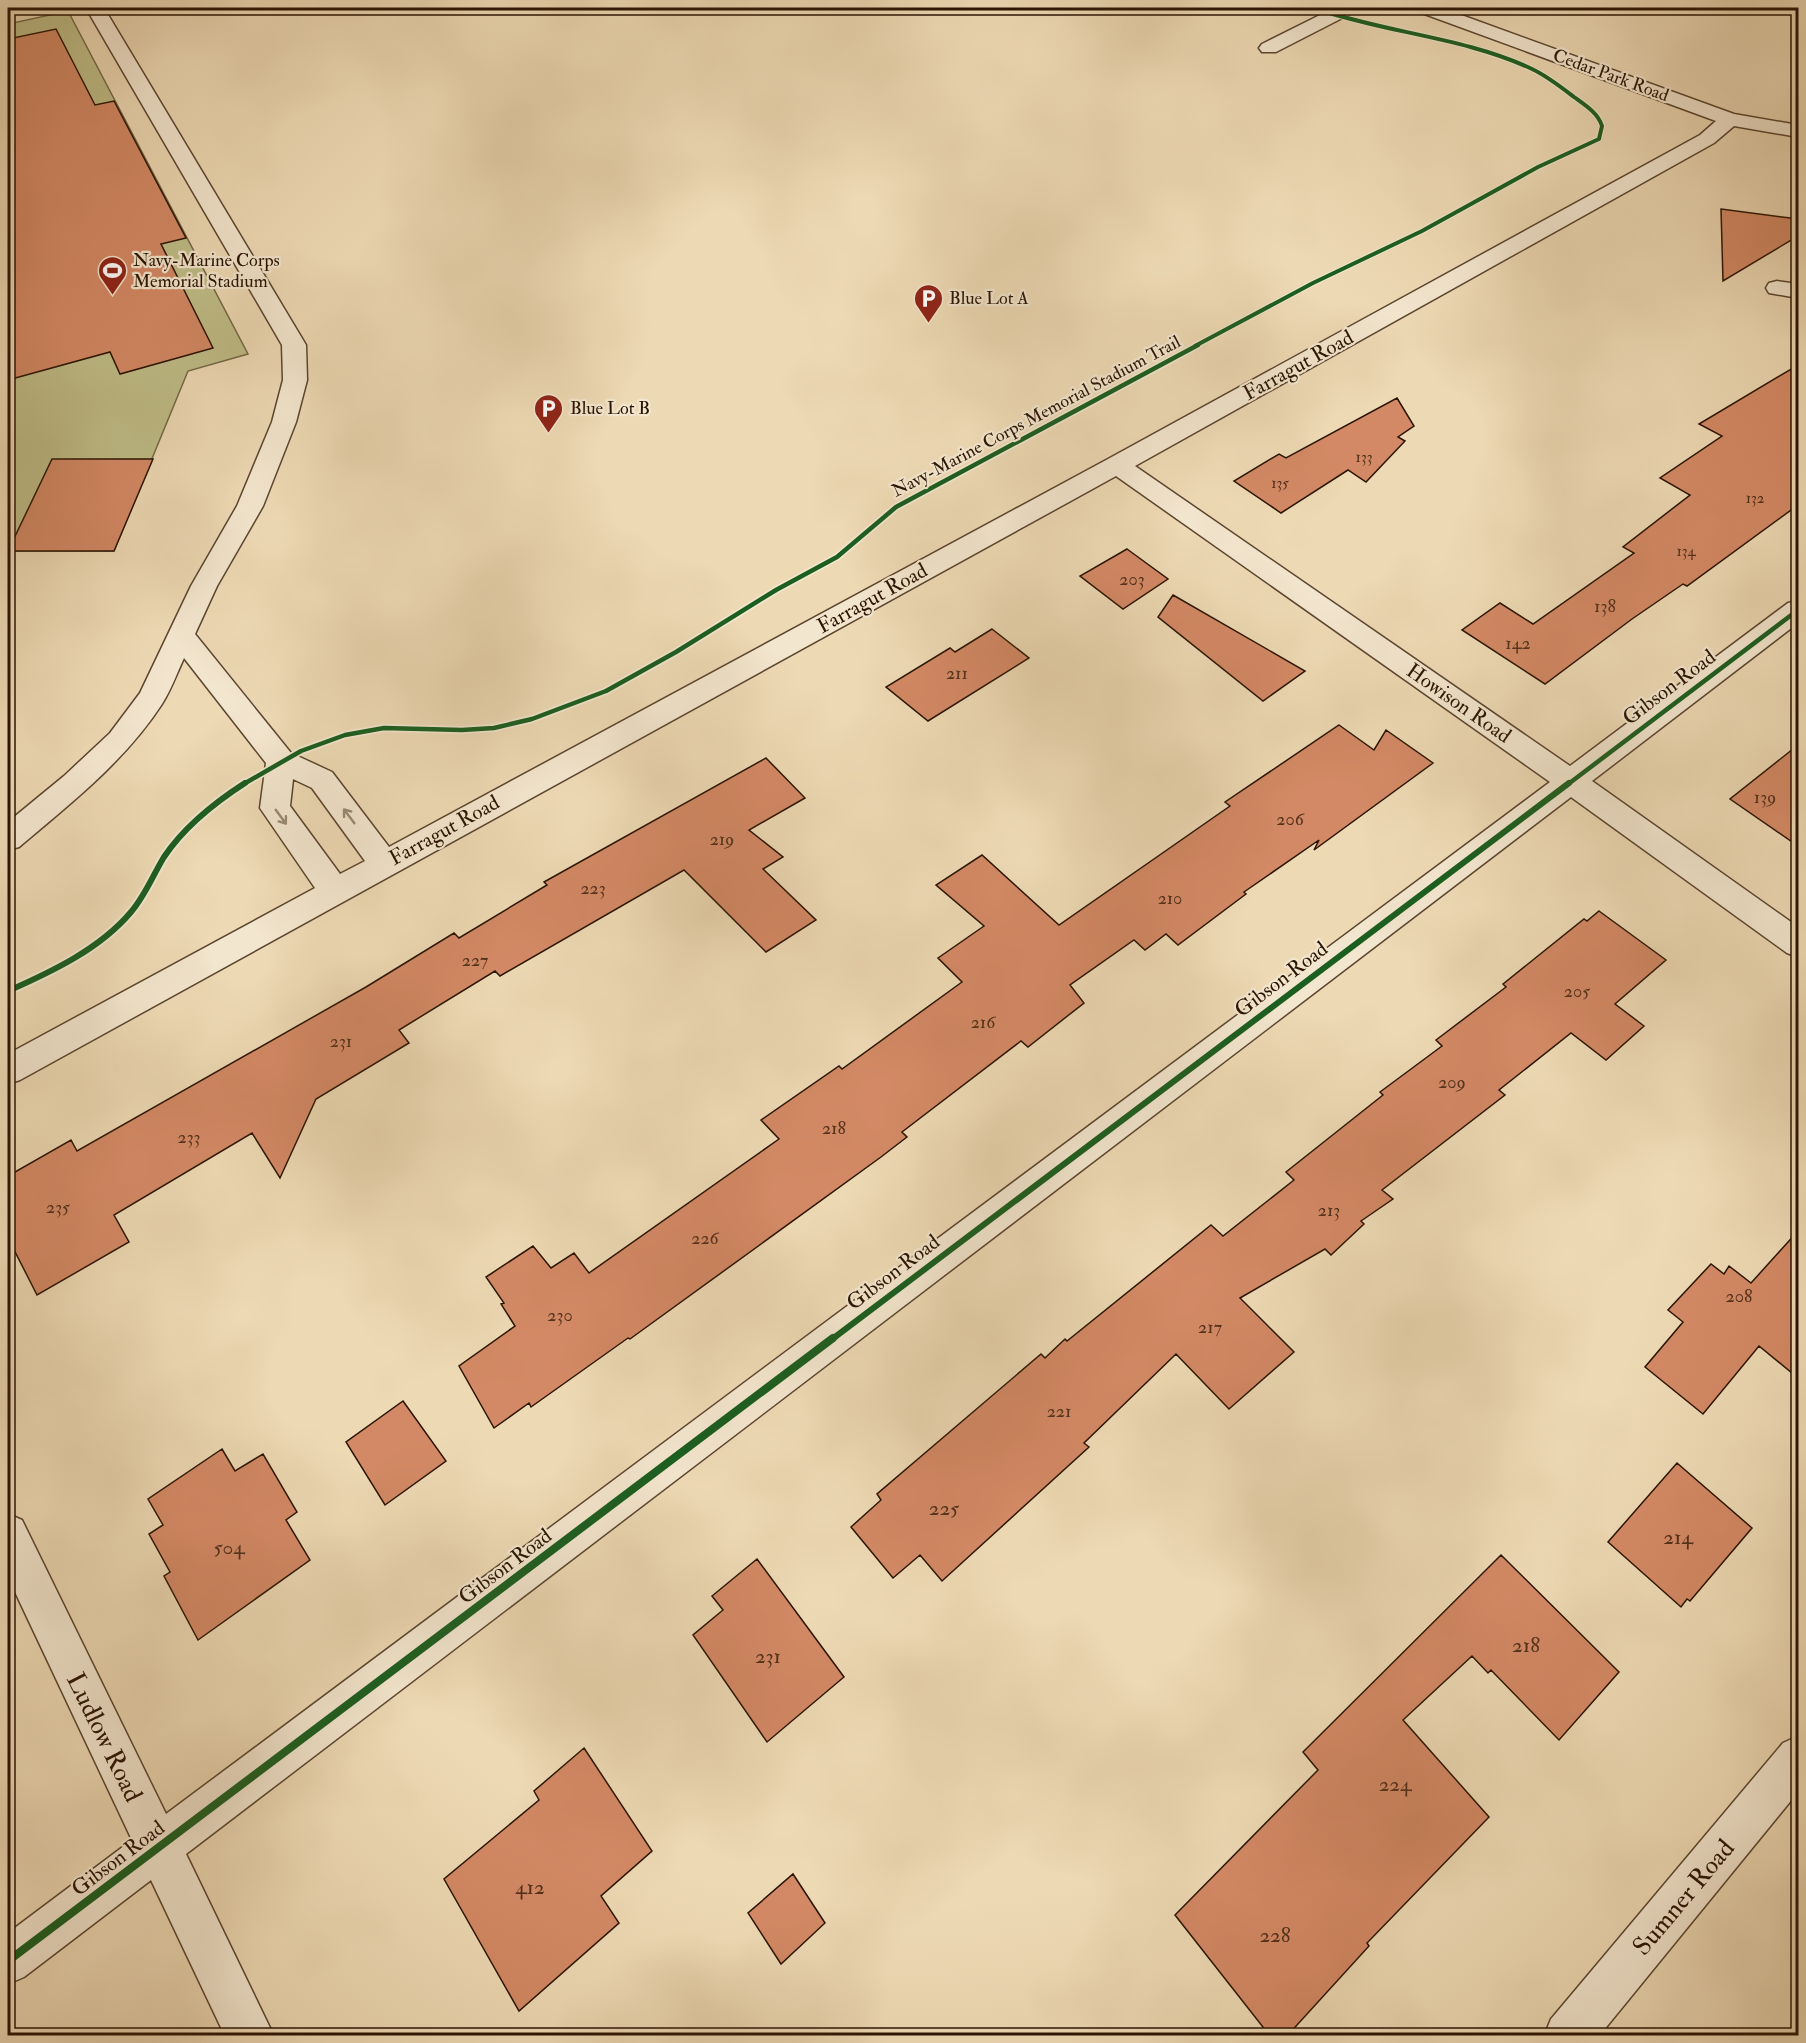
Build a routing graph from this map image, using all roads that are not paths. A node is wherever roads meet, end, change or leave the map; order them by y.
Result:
1 (95, 8) edge
2 (1347, 8) edge
3 (1426, 8) edge
4 (1269, 48) dead end
5 (1730, 119) junction
6 (1798, 132) edge
7 (1117, 465) junction
8 (1798, 610) edge
9 (181, 634) junction
10 (281, 761) junction
11 (1570, 781) junction
12 (8, 839) edge
13 (384, 863) junction
14 (334, 890) junction
15 (1798, 944) edge
16 (8, 1070) edge
17 (8, 1534) edge
18 (1798, 1758) edge
19 (158, 1849) junction
20 (8, 1961) edge
21 (250, 2036) edge
22 (1568, 2036) edge

1 - 9 street
2 - 4 street
3 - 5 street, Cedar Park Road
5 - 6 street, Cedar Park Road
5 - 7 street, Farragut Road
7 - 11 street, Howison Road
7 - 13 street, Farragut Road
8 - 11 street, Gibson Road
9 - 10 street
9 - 12 street
13 -> 10 street
10 -> 14 street
11 - 15 street, Howison Road
11 - 19 street, Gibson Road
13 - 14 street, Farragut Road
14 - 16 street, Farragut Road
17 - 19 street, Ludlow Road
18 - 22 street, Sumner Road
19 - 20 street, Gibson Road
19 - 21 street, Ludlow Road

